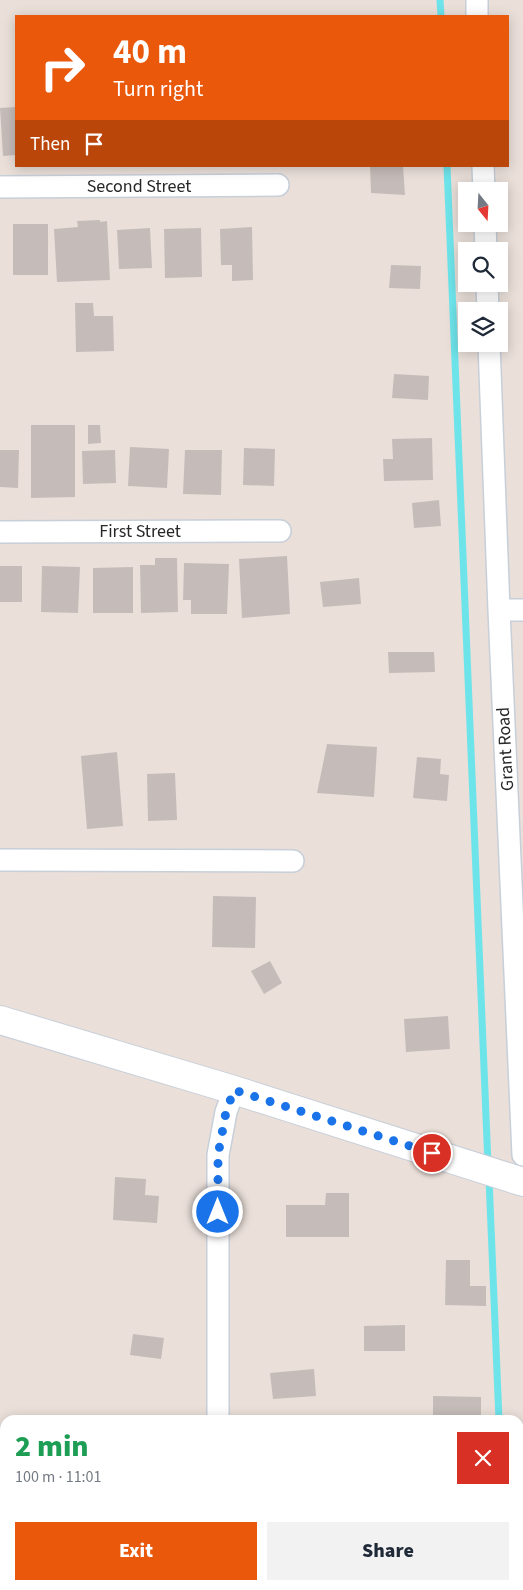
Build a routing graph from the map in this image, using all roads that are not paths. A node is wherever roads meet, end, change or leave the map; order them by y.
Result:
1 (476, 0) edge
2 (477, 15) edge
3 (483, 167) edge
4 (484, 182) edge
5 (278, 185) dead end
6 (0, 187) edge
7 (489, 352) edge
8 (280, 530) dead end
9 (0, 532) edge
10 (499, 610) junction
11 (523, 610) edge
12 (0, 860) edge
13 (293, 861) dead end
14 (0, 1020) edge
15 (230, 1101) junction
16 (523, 1155) edge
17 (523, 1182) edge
18 (218, 1415) edge

1 - 2 street
3 - 4 street
5 - 6 street, Second Street
7 - 10 street, Grant Road
8 - 9 street, First Street
10 - 11 street
10 - 16 street, Grant Road
12 - 13 street
14 - 15 main road
15 - 17 main road
15 - 18 street

